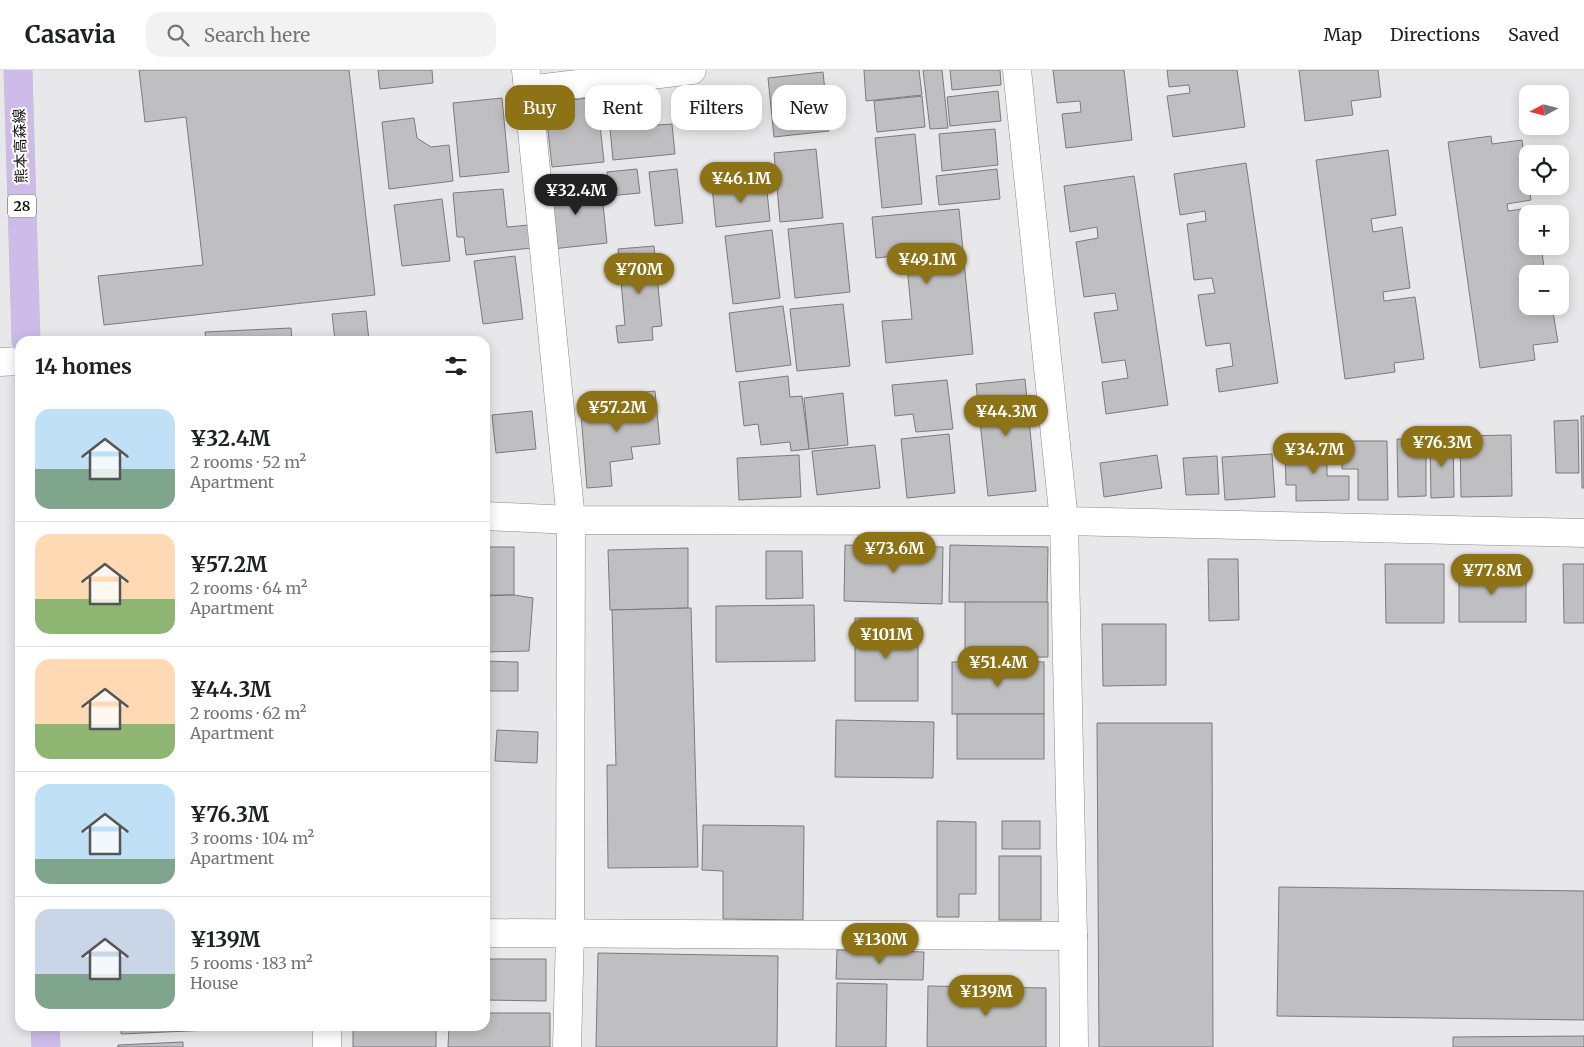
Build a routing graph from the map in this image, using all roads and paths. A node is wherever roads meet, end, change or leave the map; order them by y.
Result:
1 (18, 70) edge
2 (692, 70) edge
3 (1017, 70) edge
4 (527, 80) edge
5 (26, 336) edge
6 (15, 361) edge
7 (0, 362) edge
8 (490, 516) edge
9 (571, 520) junction
10 (1064, 521) junction
11 (1584, 533) edge
12 (490, 932) edge
13 (570, 934) junction
14 (1073, 936) junction
15 (45, 1031) edge
16 (327, 1031) edge
17 (46, 1047) edge
18 (327, 1047) edge
19 (567, 1047) edge
20 (1074, 1047) edge

1 - 5 main road, 熊本高森線 / 28
2 - 4 street
3 - 10 street
4 - 9 street
6 - 7 street
8 - 9 street
9 - 10 street
9 - 13 street
10 - 11 street
10 - 14 street
12 - 13 street
13 - 14 street
13 - 19 street
14 - 20 street
15 - 17 main road
16 - 18 street

